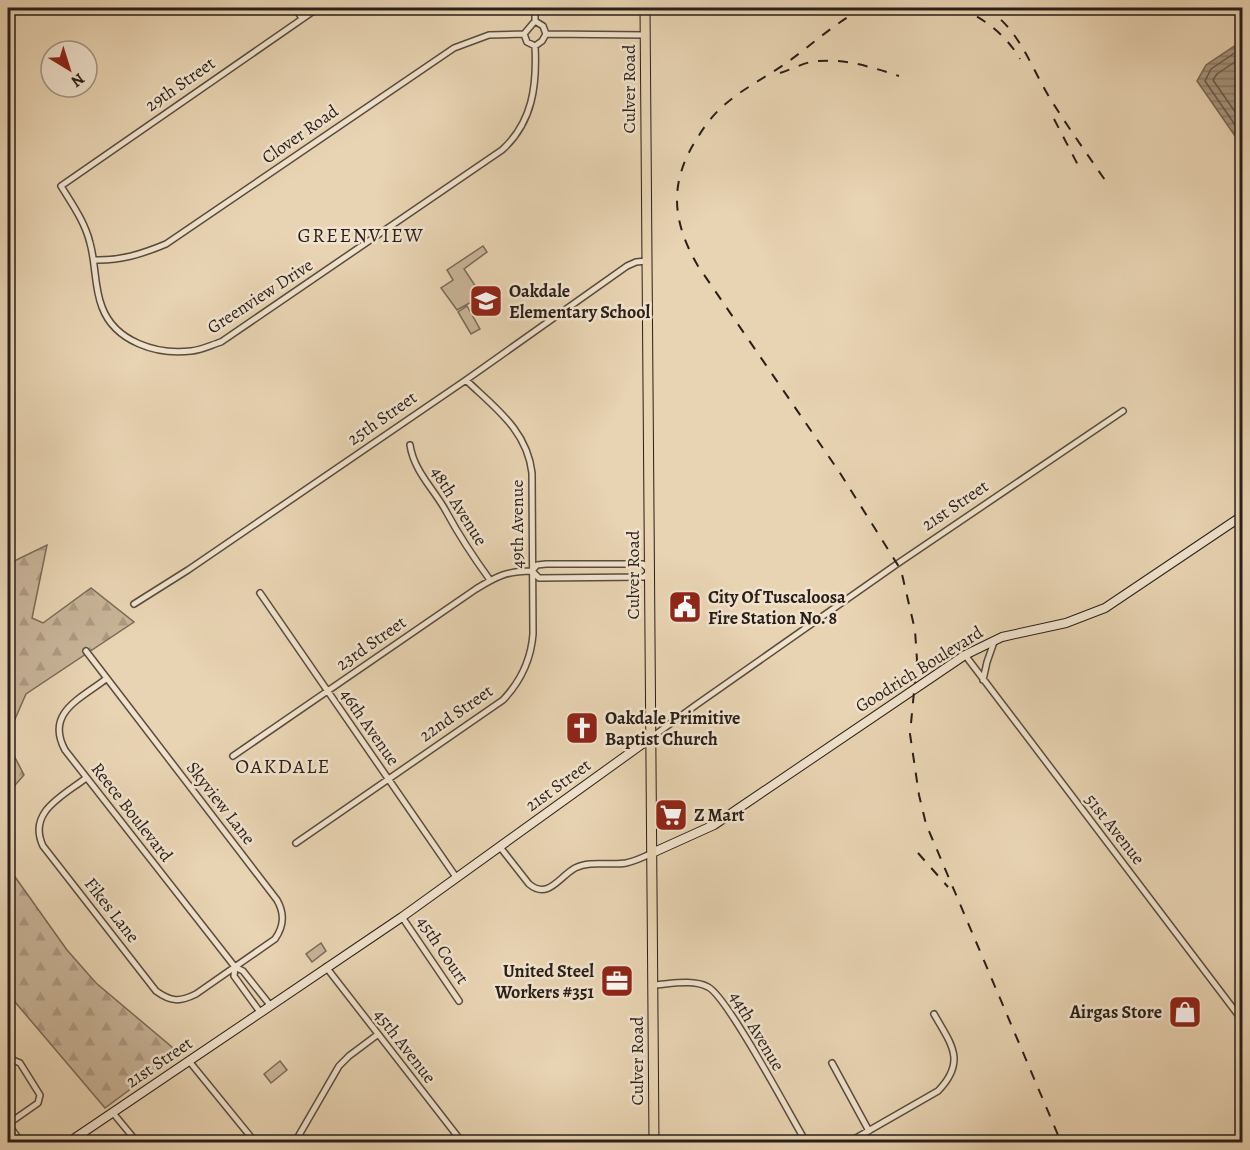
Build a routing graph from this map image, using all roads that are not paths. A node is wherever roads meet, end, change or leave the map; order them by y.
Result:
1 (295, 8) edge
2 (318, 8) edge
3 (535, 8) edge
4 (645, 8) edge
5 (303, 18) junction
6 (535, 21) junction
7 (524, 34) junction
8 (546, 34) junction
9 (645, 35) junction
10 (536, 46) junction
11 (61, 186) joint
12 (94, 260) junction
13 (648, 261) junction
14 (466, 380) junction
15 (1123, 411) dead end
16 (410, 445) dead end
17 (1242, 516) edge
18 (532, 571) junction
19 (650, 571) junction
20 (490, 580) junction
21 (260, 593) dead end
22 (134, 604) dead end
23 (995, 640) junction
24 (86, 651) dead end
25 (965, 655) junction
26 (106, 679) junction
27 (983, 680) junction
28 (513, 688) joint
29 (327, 692) junction
30 (662, 718) dead end
31 (651, 720) junction
32 (652, 737) junction
33 (233, 756) dead end
34 (86, 778) junction
35 (388, 778) junction
36 (296, 843) dead end
37 (500, 847) junction
38 (652, 853) junction
39 (456, 877) junction
40 (402, 917) junction
41 (235, 967) junction
42 (326, 967) junction
43 (653, 985) junction
44 (459, 1001) dead end
45 (270, 1005) junction
46 (260, 1012) junction
47 (934, 1014) dead end
48 (1242, 1020) edge
49 (377, 1035) junction
50 (8, 1058) edge
51 (189, 1061) junction
52 (832, 1063) dead end
53 (113, 1113) junction
54 (8, 1124) edge
55 (869, 1131) junction
56 (21, 1143) edge
57 (69, 1143) edge
58 (137, 1143) edge
59 (255, 1143) edge
60 (295, 1143) edge
61 (462, 1143) edge
62 (654, 1143) edge
63 (806, 1143) edge
64 (849, 1143) edge

1 - 5 street
2 - 5 street, 29th Street
3 - 6 street
4 - 9 main road, Culver Road
5 - 11 street, 29th Street
6 - 7 street
6 - 8 street
7 - 10 street
7 - 12 street, Clover Road
8 - 9 street
8 - 10 street
9 - 13 main road, Culver Road
10 - 12 street, Greenview Drive
11 - 12 street, Greenview Drive
13 - 14 street, 25th Street
13 - 19 main road, Culver Road
14 - 18 street, 49th Avenue
14 - 22 street, 25th Street
15 - 32 street, 21st Street
16 - 20 street, 48th Avenue
17 - 23 street, Goodrich Boulevard
18 - 19 street, 23rd Street
18 - 19 street, 23rd Street
18 - 20 street, 23rd Street
18 - 28 street, 49th Avenue
19 - 31 main road, Culver Road
20 - 29 street, 23rd Street
21 - 29 street, 46th Avenue
23 - 25 street, Goodrich Boulevard
23 - 27 street
24 - 26 street, Skyview Lane
25 - 27 street, 51st Avenue
25 - 38 street, Goodrich Boulevard
26 - 34 street, Reece Boulevard
26 - 41 street, Skyview Lane
27 - 48 street, 51st Avenue
28 - 35 street, 22nd Street
29 - 33 street, 23rd Street
29 - 35 street, 46th Avenue
30 - 31 street
31 - 32 main road, Culver Road
32 - 37 street, 21st Street
32 - 38 main road, Culver Road
34 - 41 street, Reece Boulevard
34 - 41 street, Fikes Lane
35 - 36 street, 22nd Street
35 - 39 street, 46th Avenue
37 - 38 street
37 - 39 street, 21st Street
38 - 43 main road, Culver Road
39 - 40 street, 21st Street
40 - 42 street, 21st Street
40 - 44 street, 45th Court
41 - 45 street, Reece Boulevard
41 - 46 street, Reece Boulevard
42 - 45 street, 21st Street
42 - 49 street, 45th Avenue
43 - 62 main road, Culver Road
43 - 63 street, 44th Avenue
45 - 46 street, 21st Street
46 - 51 street, 21st Street
47 - 55 street
49 - 60 street
49 - 61 street, 45th Avenue
50 - 54 street
51 - 53 street, 21st Street
51 - 59 street
52 - 55 street
53 - 57 street, 21st Street
53 - 58 street
54 - 56 street
55 - 64 street

